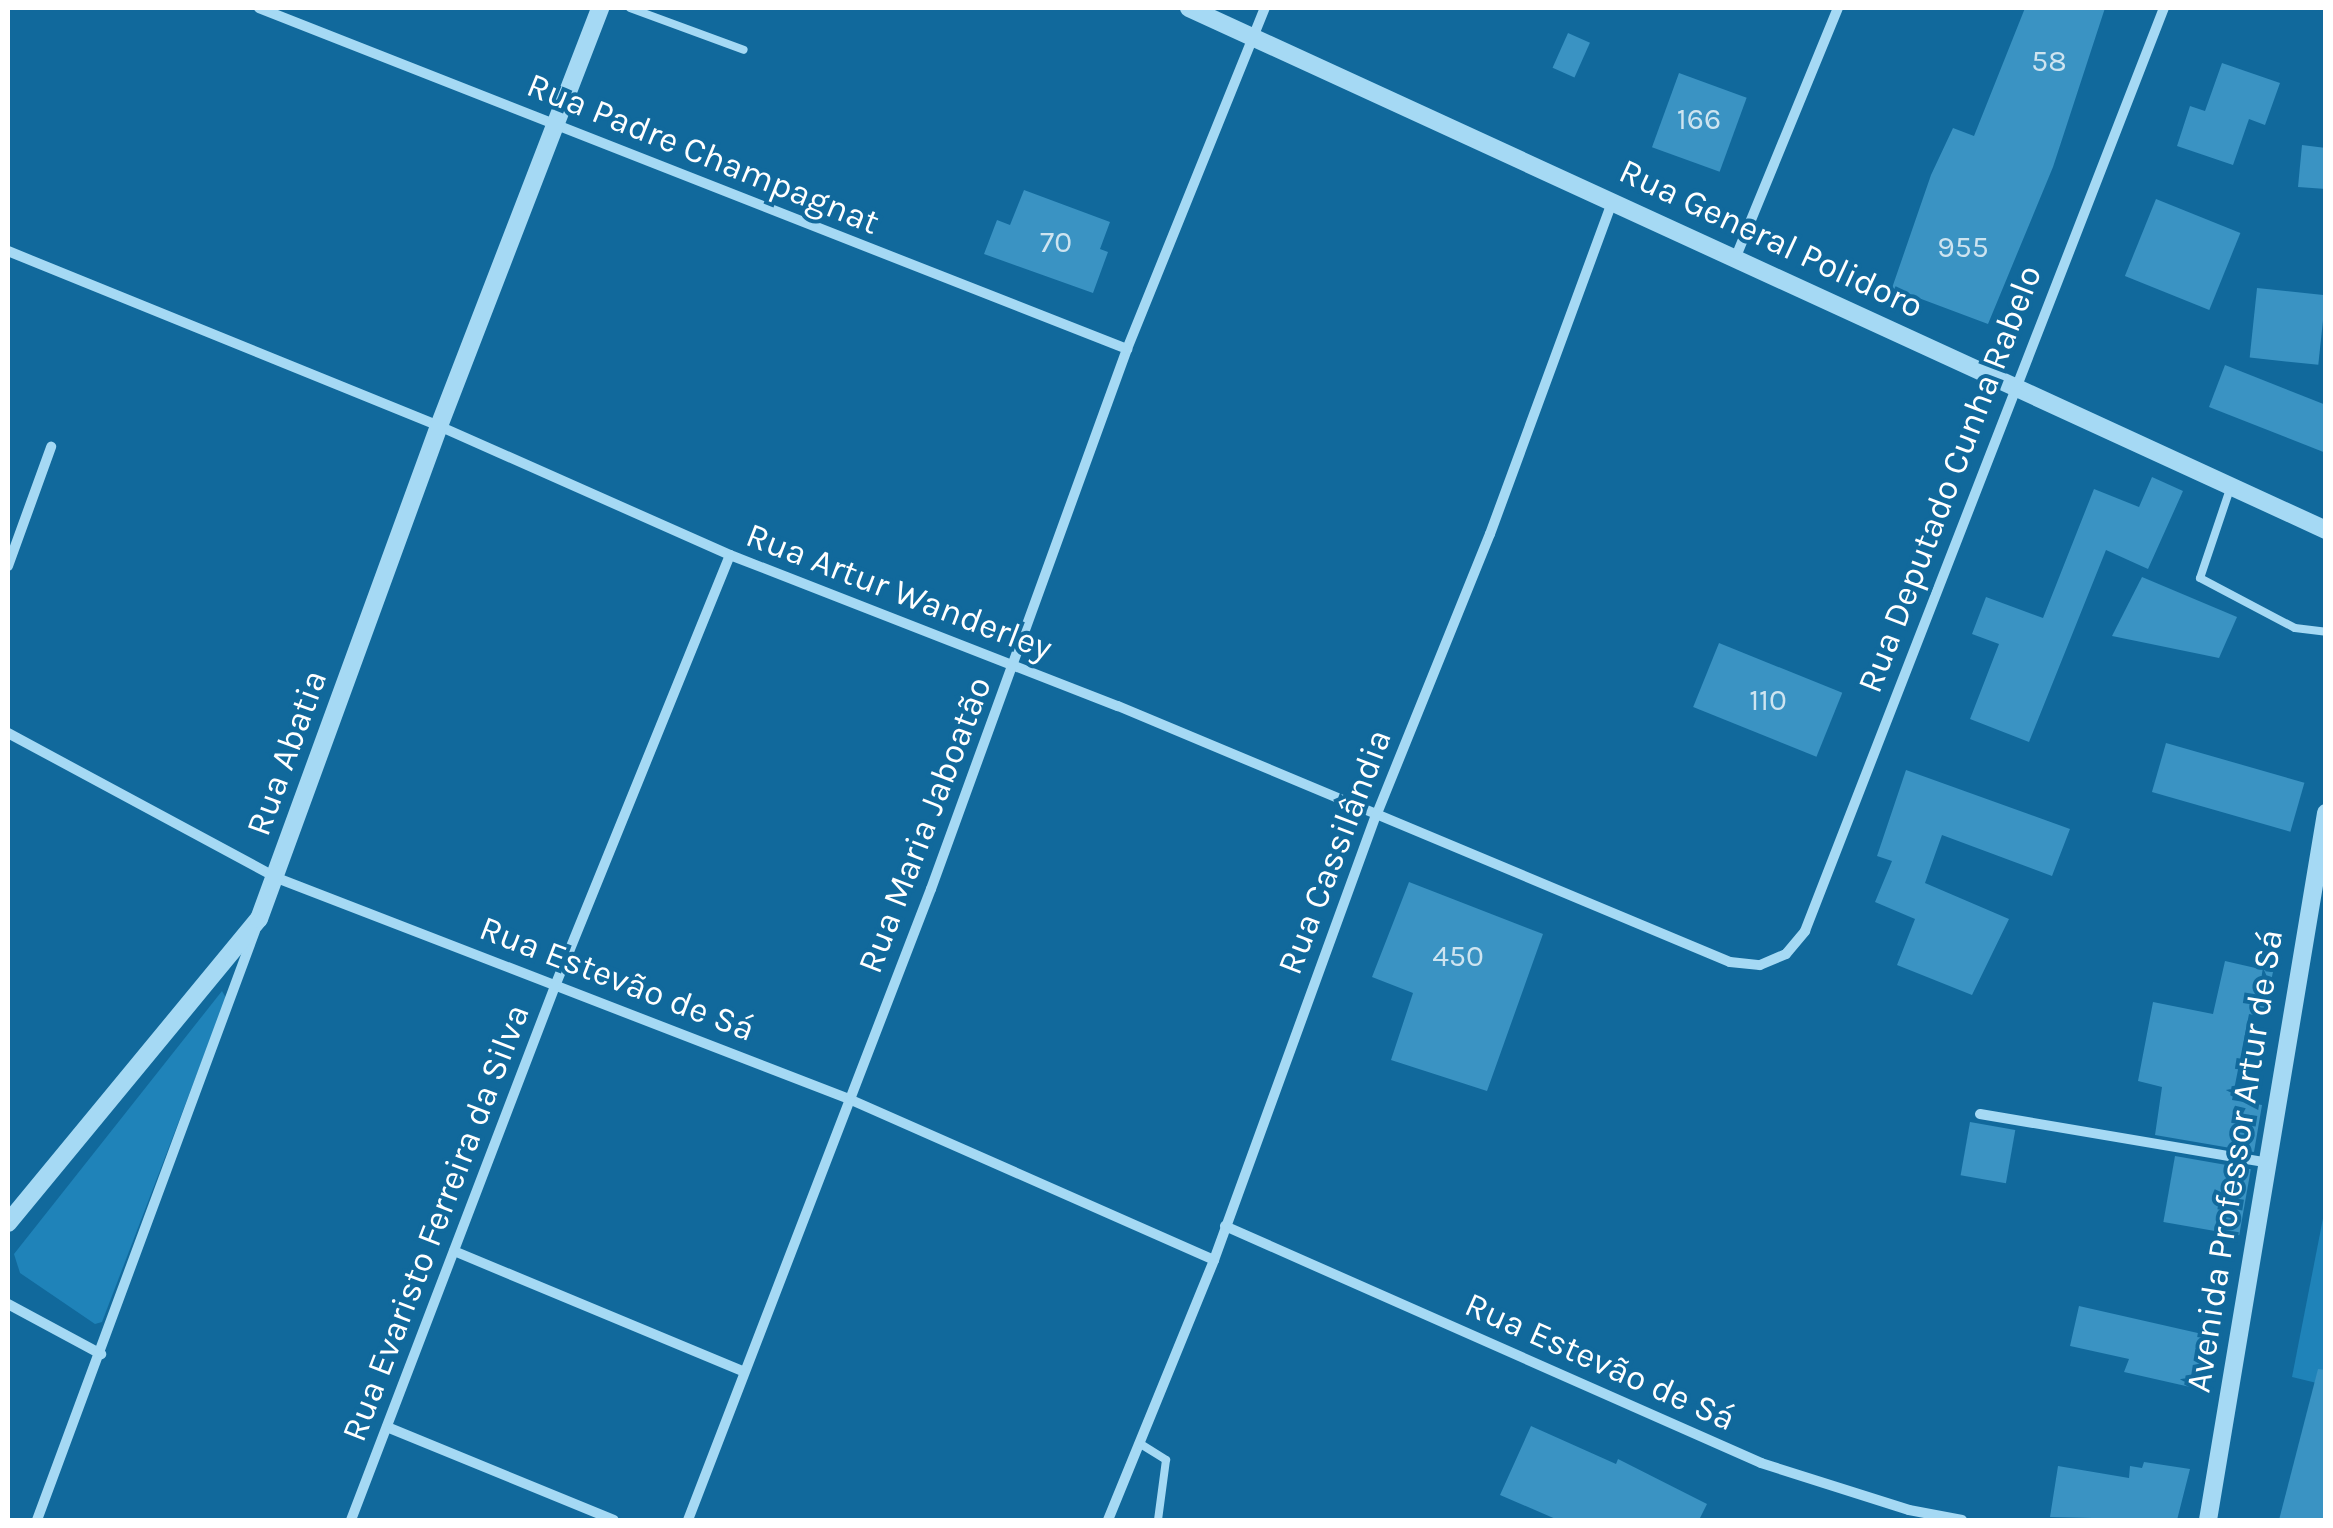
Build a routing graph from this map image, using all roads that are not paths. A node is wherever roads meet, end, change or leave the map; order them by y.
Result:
1 (259, 8) edge
2 (600, 8) edge
3 (630, 8) edge
4 (1189, 8) edge
5 (1265, 8) edge
6 (1838, 8) edge
7 (2164, 8) edge
8 (1252, 36) junction
9 (744, 50) dead end
10 (554, 125) junction
11 (1612, 202) junction
12 (8, 252) edge
13 (1735, 260) junction
14 (1127, 349) junction
15 (2015, 386) junction
16 (438, 426) junction
17 (50, 447) dead end
18 (2231, 486) junction
19 (2326, 530) edge
20 (730, 555) junction
21 (8, 566) edge
22 (2326, 632) edge
23 (1014, 668) junction
24 (8, 734) edge
25 (2326, 813) edge
26 (1376, 816) junction
27 (277, 878) junction
28 (259, 919) junction
29 (1774, 962) joint
30 (555, 986) junction
31 (849, 1099) junction
32 (1980, 1114) dead end
33 (2270, 1163) junction
34 (8, 1223) edge
35 (1226, 1226) junction
36 (454, 1251) junction
37 (1214, 1260) junction
38 (8, 1304) edge
39 (101, 1354) junction
40 (744, 1372) junction
41 (387, 1427) junction
42 (1139, 1443) junction
43 (36, 1520) edge
44 (351, 1520) edge
45 (614, 1520) edge
46 (688, 1520) edge
47 (1108, 1520) edge
48 (1158, 1520) edge
49 (1962, 1520) edge
50 (2208, 1520) edge

1 - 10 street, Rua Padre Champagnat
2 - 10 street, Rua Abatia
3 - 9 lane
4 - 8 street, Rua General Polidoro
5 - 8 street, Rua Maria Jaboatão
6 - 13 street
7 - 15 street, Rua Deputado Cunha Rabelo
8 - 11 street, Rua General Polidoro
8 - 14 street, Rua Maria Jaboatão
10 - 14 street, Rua Padre Champagnat
10 - 16 street, Rua Abatia
11 - 13 street, Rua General Polidoro
11 - 26 street, Rua Cassilândia
12 - 16 street, Rua Artur Wanderley
13 - 15 street, Rua General Polidoro
14 - 23 street, Rua Maria Jaboatão
15 - 18 street, Rua General Polidoro
15 - 29 street, Rua Deputado Cunha Rabelo
16 - 20 street, Rua Artur Wanderley
16 - 27 street, Rua Abatia
17 - 21 street
18 - 19 street, Rua General Polidoro
18 - 22 lane
20 - 23 street, Rua Artur Wanderley
20 - 30 street, Rua Evaristo Ferreira da Silva
23 - 26 street, Rua Artur Wanderley
23 - 31 street, Rua Maria Jaboatão
24 - 27 street, Rua Estevão de Sá
25 - 33 street, Avenida Professor Artur de Sá
26 - 29 street, Rua Artur Wanderley
26 - 35 street, Rua Cassilândia
27 - 28 street, Rua Abatia
27 - 30 street, Rua Estevão de Sá
28 - 34 street
28 - 39 street, Rua Abatia
30 - 31 street, Rua Estevão de Sá
30 - 36 street, Rua Evaristo Ferreira da Silva
31 - 37 street, Rua Estevão de Sá
31 - 40 street, Rua Maria Jaboatão
32 - 33 street
33 - 50 street, Avenida Professor Artur de Sá
35 - 37 street, Rua Cassilândia
35 - 49 street, Rua Estevão de Sá
36 - 40 street
36 - 41 street, Rua Evaristo Ferreira da Silva
37 - 42 street, Rua Cassilândia
38 - 39 street
39 - 43 street, Rua Abatia
40 - 46 street, Rua Maria Jaboatão
41 - 44 street, Rua Evaristo Ferreira da Silva
41 - 45 street
42 - 47 street, Rua Cassilândia
42 - 48 lane

